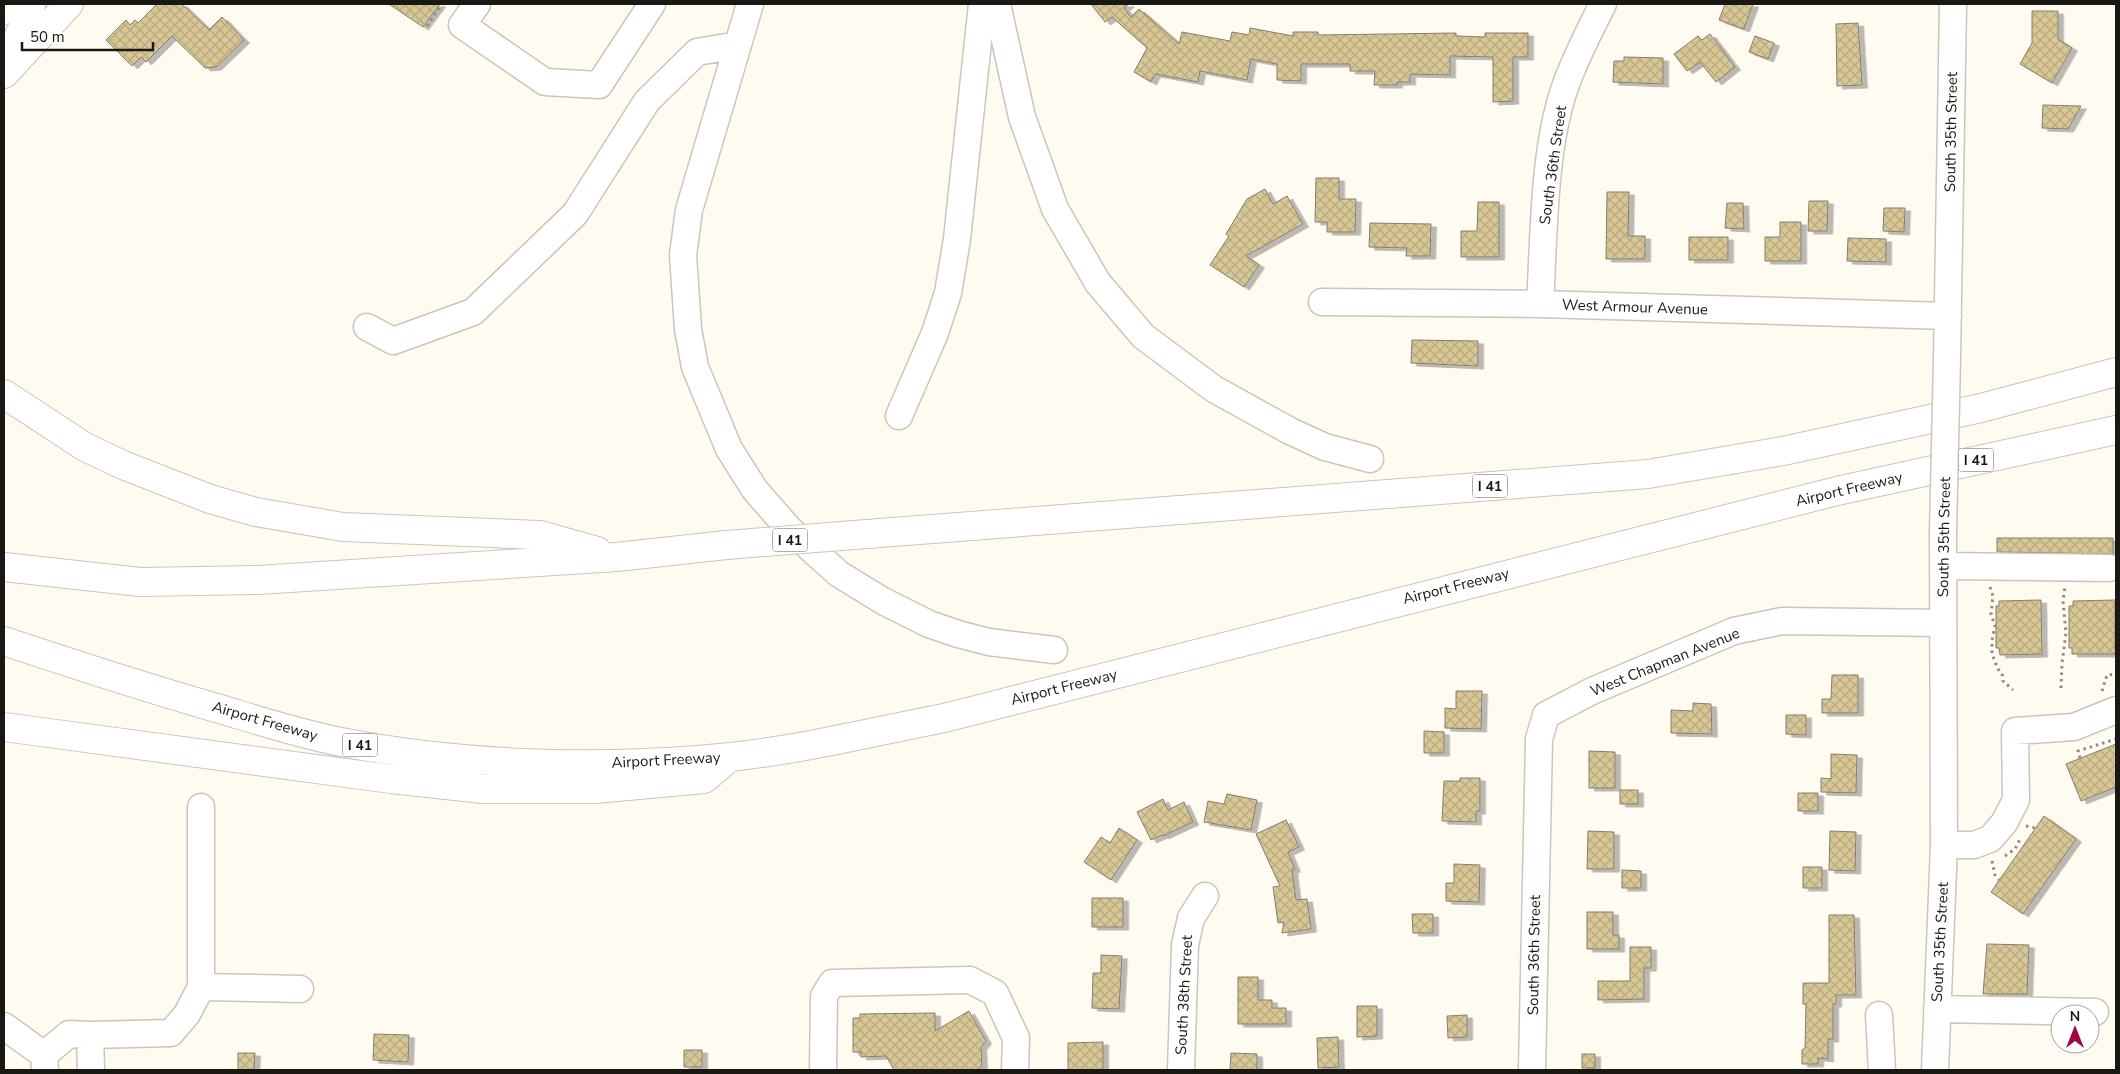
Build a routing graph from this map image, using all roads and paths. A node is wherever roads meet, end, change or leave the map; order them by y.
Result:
1 (9, 4) edge
2 (31, 4) edge
3 (442, 4) edge
4 (477, 4) edge
5 (652, 4) edge
6 (750, 4) edge
7 (982, 4) edge
8 (997, 4) edge
9 (1603, 4) edge
10 (1953, 4) edge
11 (63, 7) edge
12 (4, 10) edge
13 (427, 26) dead end
14 (738, 46) junction
15 (4, 66) edge
16 (4, 74) edge
17 (1322, 302) dead end
18 (1540, 304) junction
19 (1948, 316) junction
20 (367, 327) dead end
21 (2116, 372) edge
22 (4, 394) edge
23 (900, 416) dead end
24 (2116, 430) edge
25 (1370, 459) dead end
26 (617, 556) junction
27 (1943, 566) junction
28 (1986, 566) junction
29 (4, 567) edge
30 (2065, 567) junction
31 (2109, 568) dead end
32 (1943, 623) junction
33 (4, 641) edge
34 (1054, 650) dead end
35 (2116, 674) edge
36 (2061, 688) dead end
37 (2013, 690) dead end
38 (2109, 701) edge
39 (4, 727) edge
40 (2116, 739) edge
41 (730, 757) junction
42 (2080, 758) dead end
43 (200, 806) dead end
44 (1536, 840) joint
45 (1944, 845) junction
46 (1205, 896) dead end
47 (201, 987) junction
48 (300, 989) dead end
49 (1937, 1009) junction
50 (2050, 1011) edge
51 (1879, 1014) dead end
52 (4, 1026) edge
53 (90, 1035) junction
54 (44, 1063) edge
55 (91, 1070) edge
56 (823, 1070) edge
57 (1015, 1070) edge
58 (1181, 1070) edge
59 (1532, 1070) edge
60 (1882, 1070) edge
61 (1935, 1070) edge

1 - 12 main road
2 - 15 main road
3 - 13 path
4 - 5 street
6 - 14 street
7 - 23 street
8 - 25 street
9 - 18 street, South 36th Street
10 - 19 street, South 35th Street
11 - 16 main road
14 - 20 street
14 - 34 street
17 - 18 street, West Armour Avenue
18 - 19 street, West Armour Avenue
19 - 27 street, South 35th Street, bridge
21 - 26 main road, I 41, bridge
22 - 26 main road
24 - 41 main road, Airport Freeway / I 41
26 - 29 main road, I 41
27 - 28 street
27 - 32 street, South 35th Street
28 - 30 street
28 - 37 path
30 - 31 street
30 - 36 path
32 - 44 street, West Chapman Avenue
32 - 45 street, South 35th Street
33 - 41 main road, Airport Freeway / I 41
35 - 38 path
38 - 45 street
39 - 41 main road
40 - 42 path
43 - 47 street
44 - 59 street, South 36th Street
45 - 49 street, South 35th Street
46 - 58 street, South 38th Street
47 - 48 street
47 - 53 street
49 - 50 street
49 - 61 street, South 35th Street
51 - 60 street
52 - 54 street
53 - 54 street
53 - 55 street
56 - 57 street

